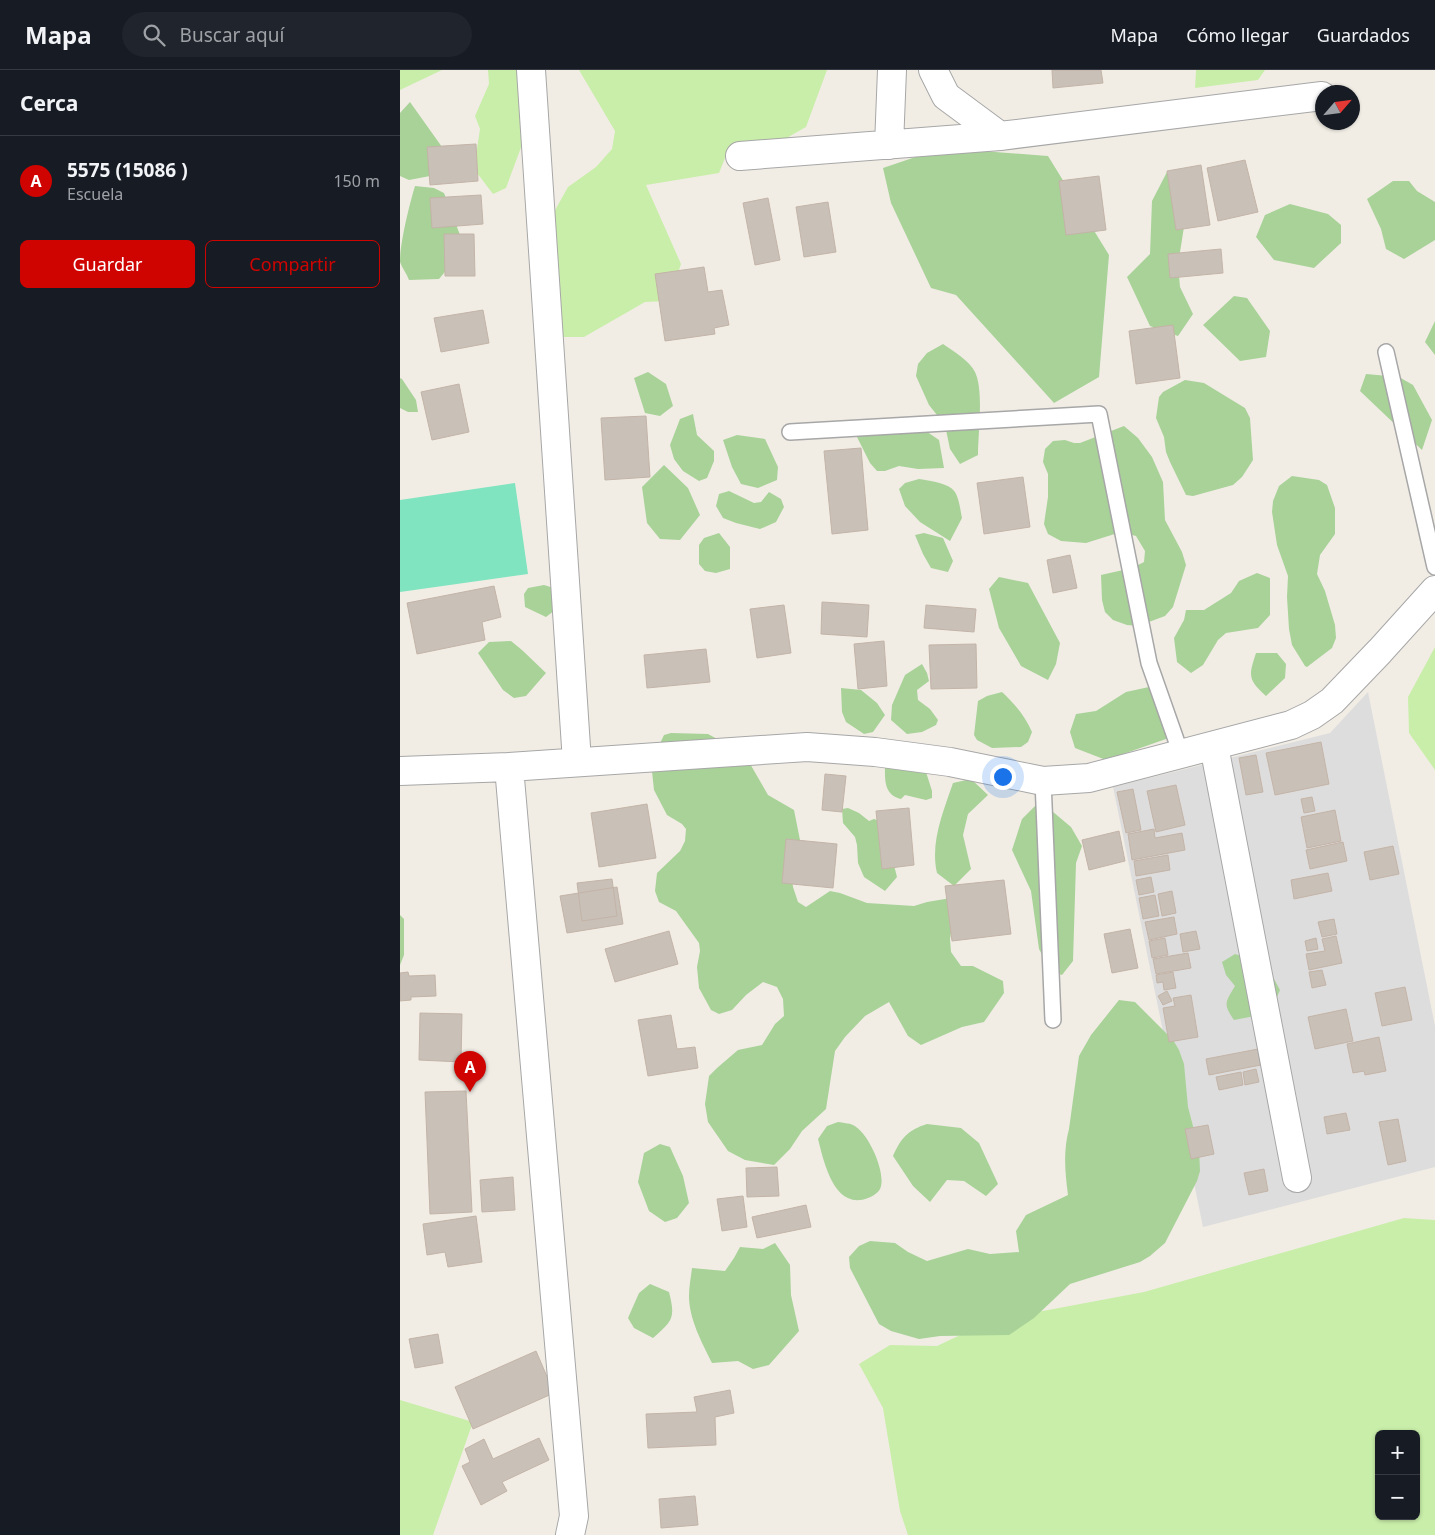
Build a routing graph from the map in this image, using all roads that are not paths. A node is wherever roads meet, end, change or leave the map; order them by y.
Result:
1 (531, 70) edge
2 (892, 70) edge
3 (933, 70) edge
4 (1315, 97) edge
5 (1000, 136) junction
6 (889, 145) junction
7 (740, 156) dead end
8 (1386, 352) dead end
9 (790, 432) dead end
10 (1435, 568) edge
11 (1435, 590) edge
12 (1214, 746) junction
13 (1181, 754) junction
14 (577, 762) junction
15 (509, 767) junction
16 (400, 771) edge
17 (1043, 781) junction
18 (1052, 1020) dead end
19 (1297, 1178) dead end
20 (570, 1535) edge

1 - 14 street
2 - 6 street
3 - 5 street
4 - 5 street
5 - 6 street
6 - 7 street
8 - 10 lane
9 - 13 lane
11 - 12 street
12 - 13 street
12 - 19 street
13 - 17 street
14 - 15 street
14 - 17 street
15 - 16 street
15 - 20 street
17 - 18 lane

